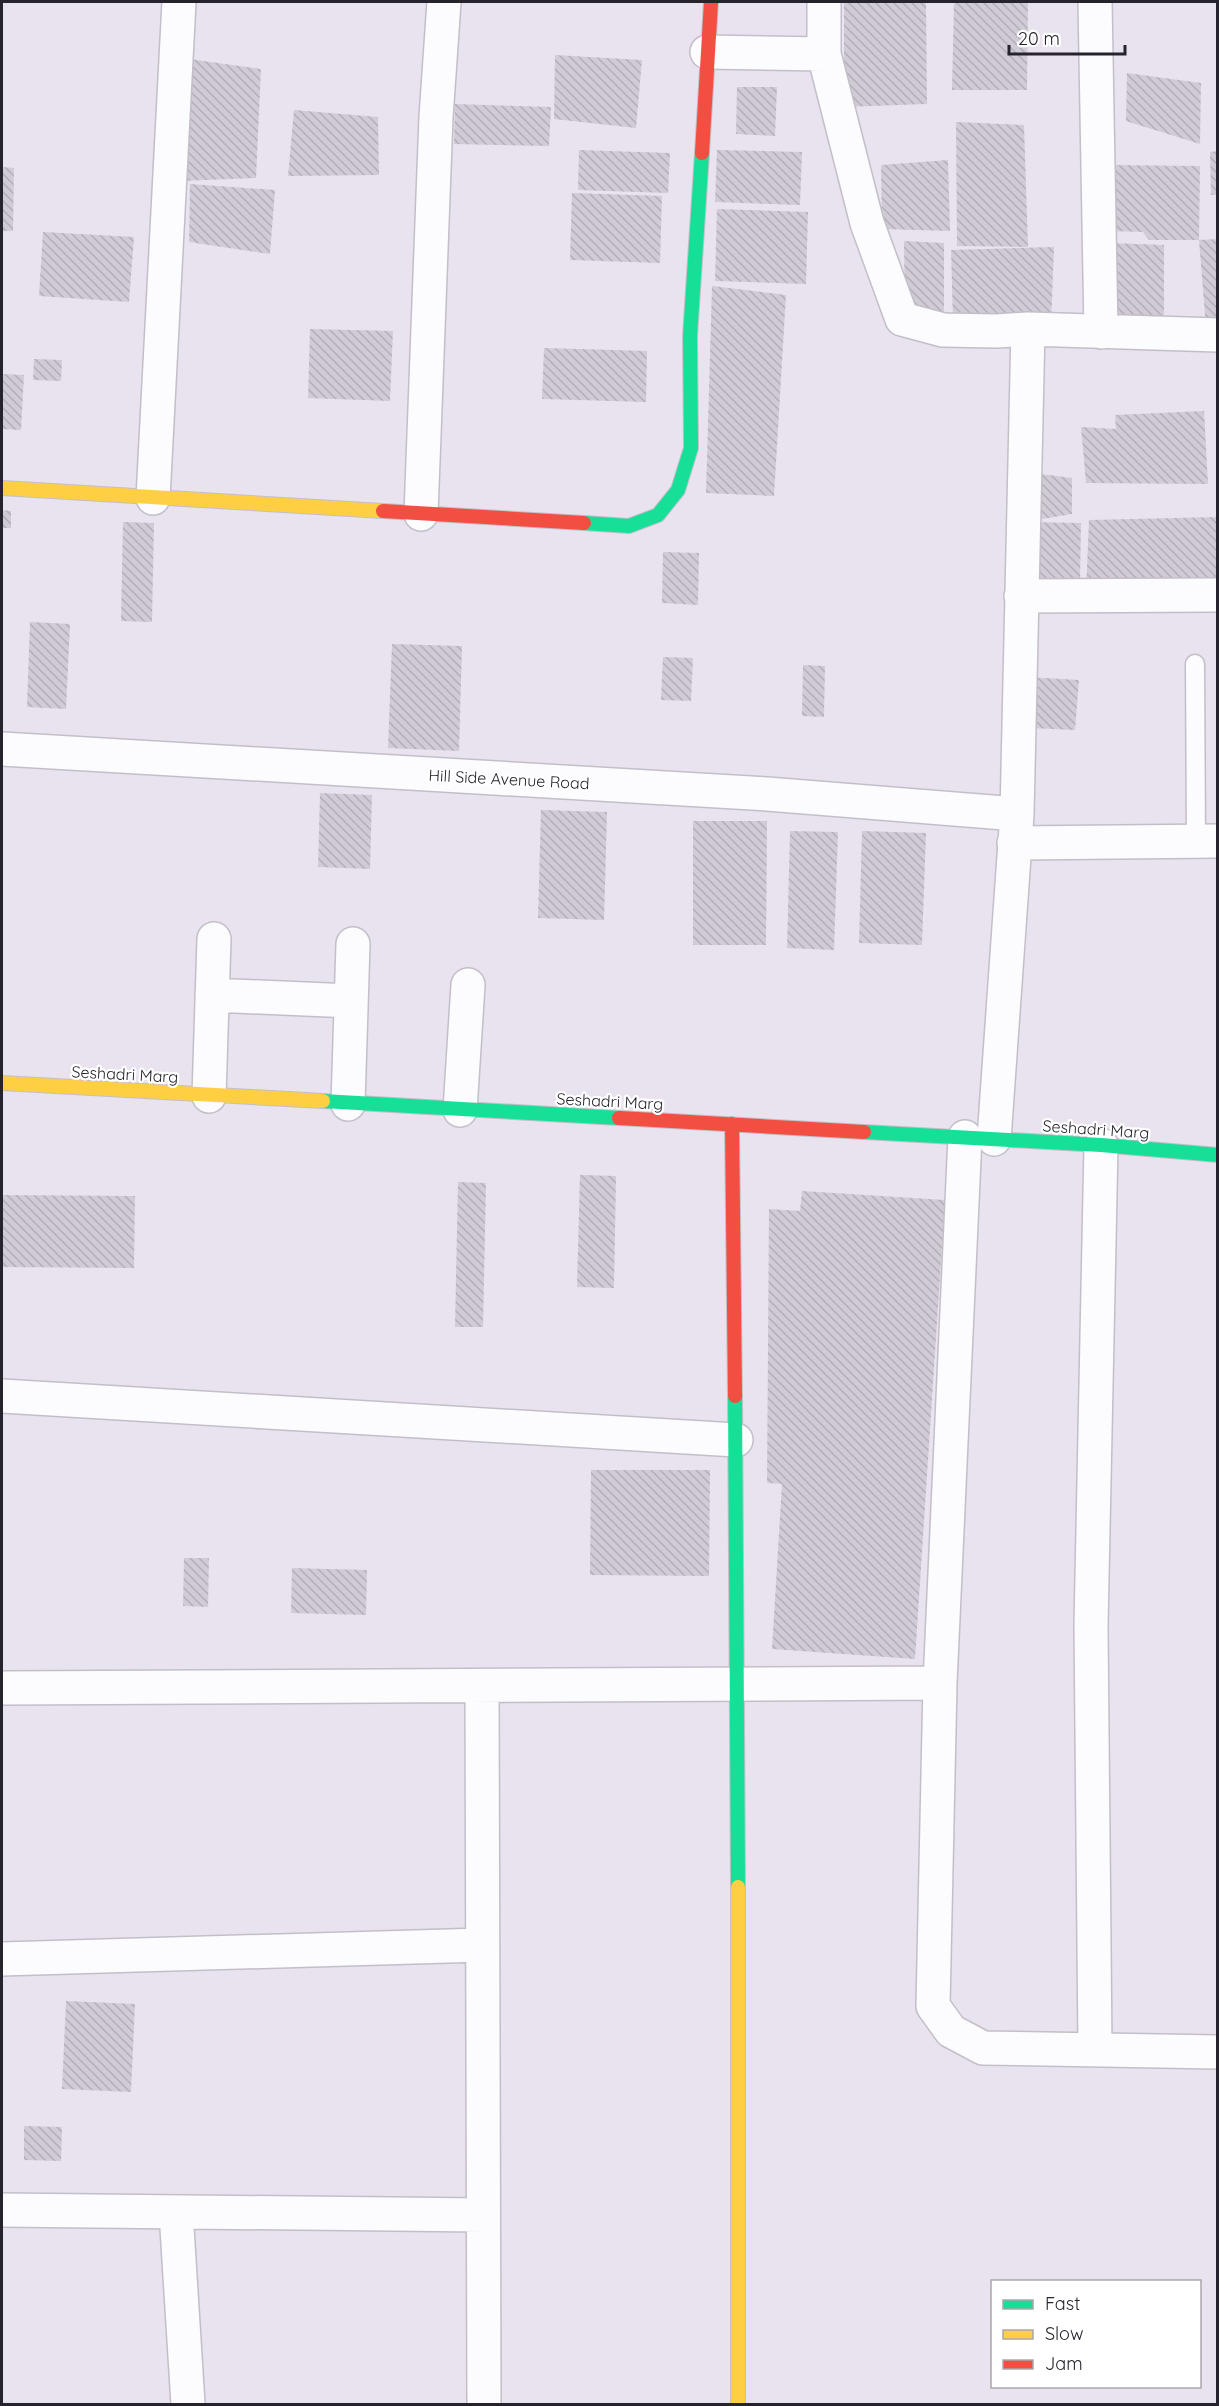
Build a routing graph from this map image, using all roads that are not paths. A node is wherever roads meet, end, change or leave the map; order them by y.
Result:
1 (179, 2) edge
2 (444, 2) edge
3 (711, 2) edge
4 (824, 2) edge
5 (1095, 2) edge
6 (707, 52) junction
7 (824, 54) junction
8 (1028, 329) junction
9 (1101, 332) junction
10 (1218, 335) edge
11 (2, 488) edge
12 (153, 498) junction
13 (420, 514) junction
14 (1218, 595) edge
15 (1022, 596) junction
16 (1195, 664) dead end
17 (2, 748) edge
18 (1016, 829) junction
19 (1207, 841) edge
20 (214, 939) dead end
21 (353, 944) dead end
22 (468, 985) dead end
23 (212, 995) junction
24 (351, 1001) junction
25 (2, 1083) edge
26 (209, 1096) junction
27 (348, 1104) junction
28 (460, 1110) junction
29 (732, 1124) junction
30 (980, 1138) junction
31 (1101, 1144) junction
32 (1218, 1155) edge
33 (2, 1396) edge
34 (736, 1440) junction
35 (939, 1683) junction
36 (738, 1684) junction
37 (482, 1686) junction
38 (2, 1688) edge
39 (482, 1945) junction
40 (2, 1959) edge
41 (1095, 2050) junction
42 (1218, 2052) edge
43 (2, 2210) edge
44 (176, 2212) junction
45 (483, 2215) junction
46 (188, 2404) edge
47 (484, 2404) edge
48 (738, 2404) edge

1 - 12 street
2 - 13 street
3 - 6 street
4 - 7 street
5 - 9 street
6 - 7 street
6 - 13 street
7 - 8 street
8 - 9 street
8 - 15 street
9 - 10 street
11 - 12 street
12 - 13 street
14 - 15 street
15 - 18 street
16 - 19 lane
17 - 18 street, Hill Side Avenue Road
18 - 19 street, Hill Side Avenue Road
18 - 30 street
20 - 23 street
21 - 24 street
22 - 28 street
23 - 24 street
23 - 26 street
24 - 27 street
25 - 26 street, Seshadri Marg
26 - 27 street, Seshadri Marg
27 - 28 street, Seshadri Marg
28 - 29 street, Seshadri Marg
29 - 30 street, Seshadri Marg
29 - 34 street
30 - 31 street, Seshadri Marg
30 - 35 street
31 - 32 street, Seshadri Marg
31 - 41 street
33 - 34 street
34 - 36 street
35 - 36 street
35 - 41 street
36 - 37 street
36 - 48 street
37 - 38 street
37 - 39 street
39 - 40 street
39 - 45 street
41 - 42 street
43 - 44 street
44 - 45 street
44 - 46 street
45 - 47 street

